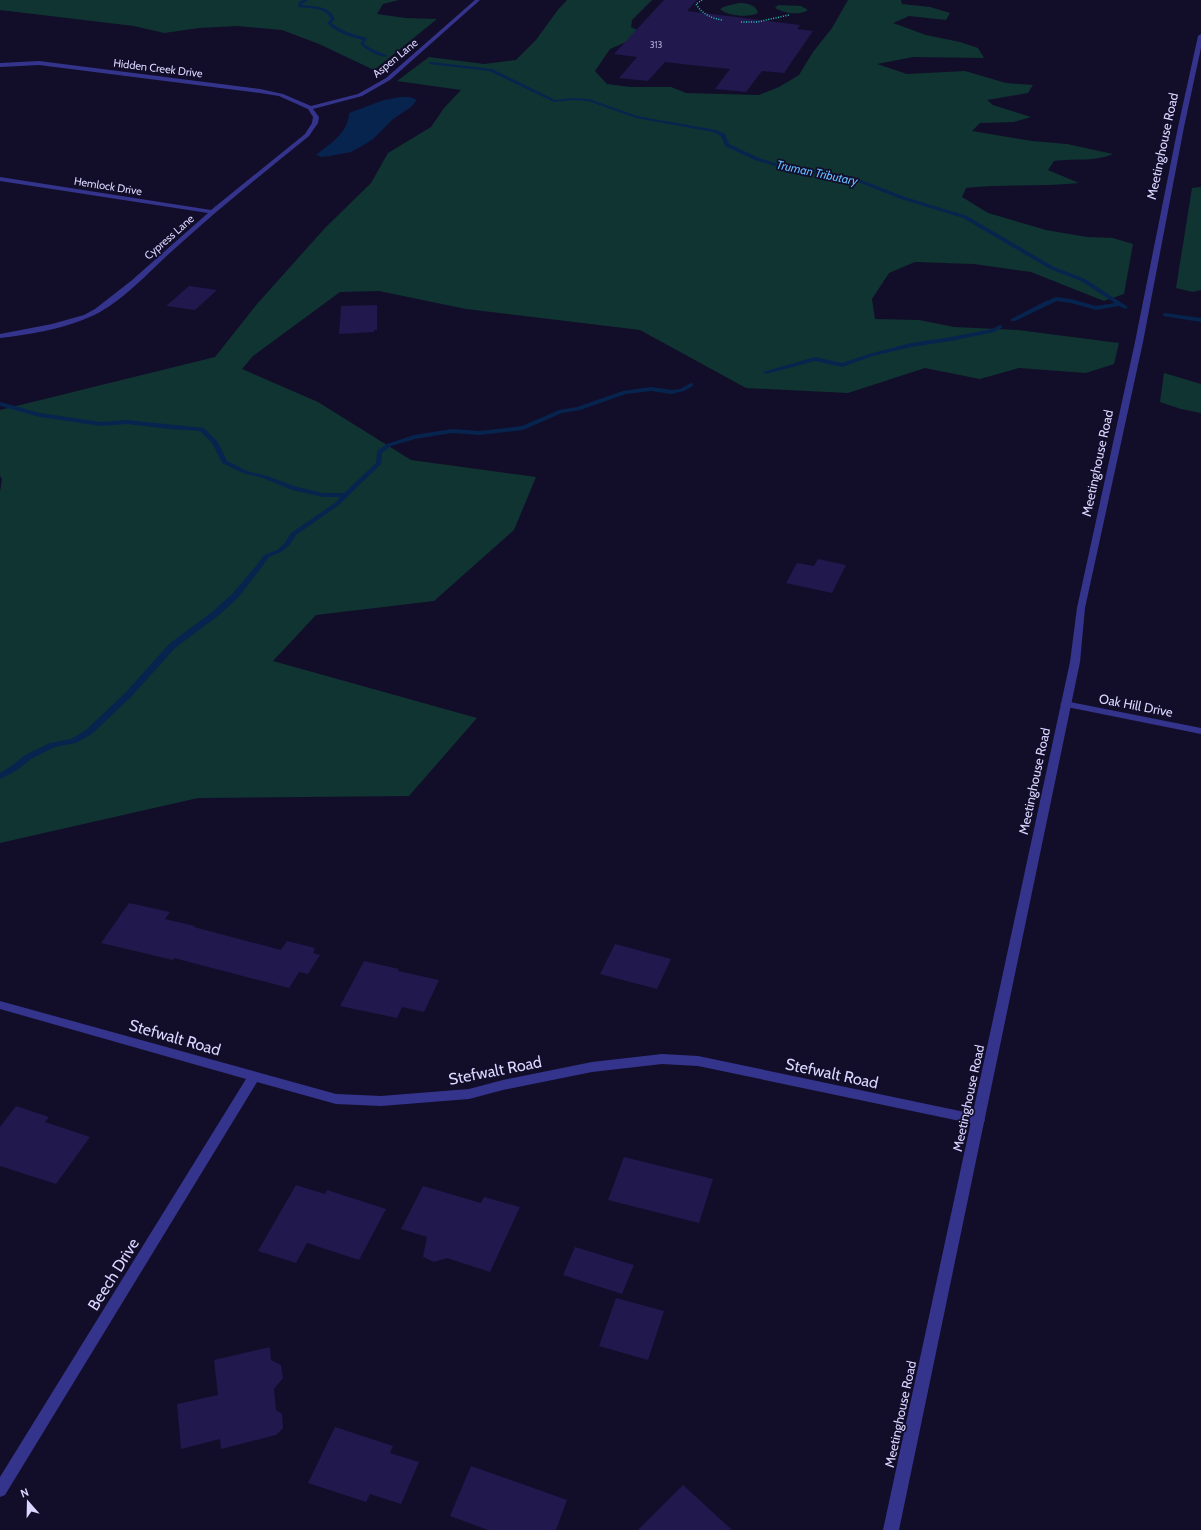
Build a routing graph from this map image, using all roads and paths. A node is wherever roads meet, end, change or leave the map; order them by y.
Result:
1 (478, 0) edge
2 (702, 0) edge
3 (788, 15) dead end
4 (722, 20) dead end
5 (741, 22) dead end
6 (1201, 36) edge
7 (0, 65) edge
8 (310, 108) junction
9 (0, 179) edge
10 (212, 212) junction
11 (0, 336) edge
12 (1065, 704) junction
13 (1201, 731) edge
14 (0, 1005) edge
15 (254, 1076) junction
16 (979, 1120) junction
17 (0, 1490) edge
18 (891, 1530) edge

1 - 8 street, Aspen Lane
2 - 4 path
3 - 5 path
6 - 12 street, Meetinghouse Road
7 - 8 street, Hidden Creek Drive
8 - 10 street, Cypress Lane
9 - 10 street, Hemlock Drive
10 - 11 street, Cypress Lane
12 - 13 street, Oak Hill Drive
12 - 16 street, Meetinghouse Road
14 - 15 street, Stefwalt Road
15 - 16 street, Stefwalt Road
15 - 17 street, Beech Drive
16 - 18 street, Meetinghouse Road

